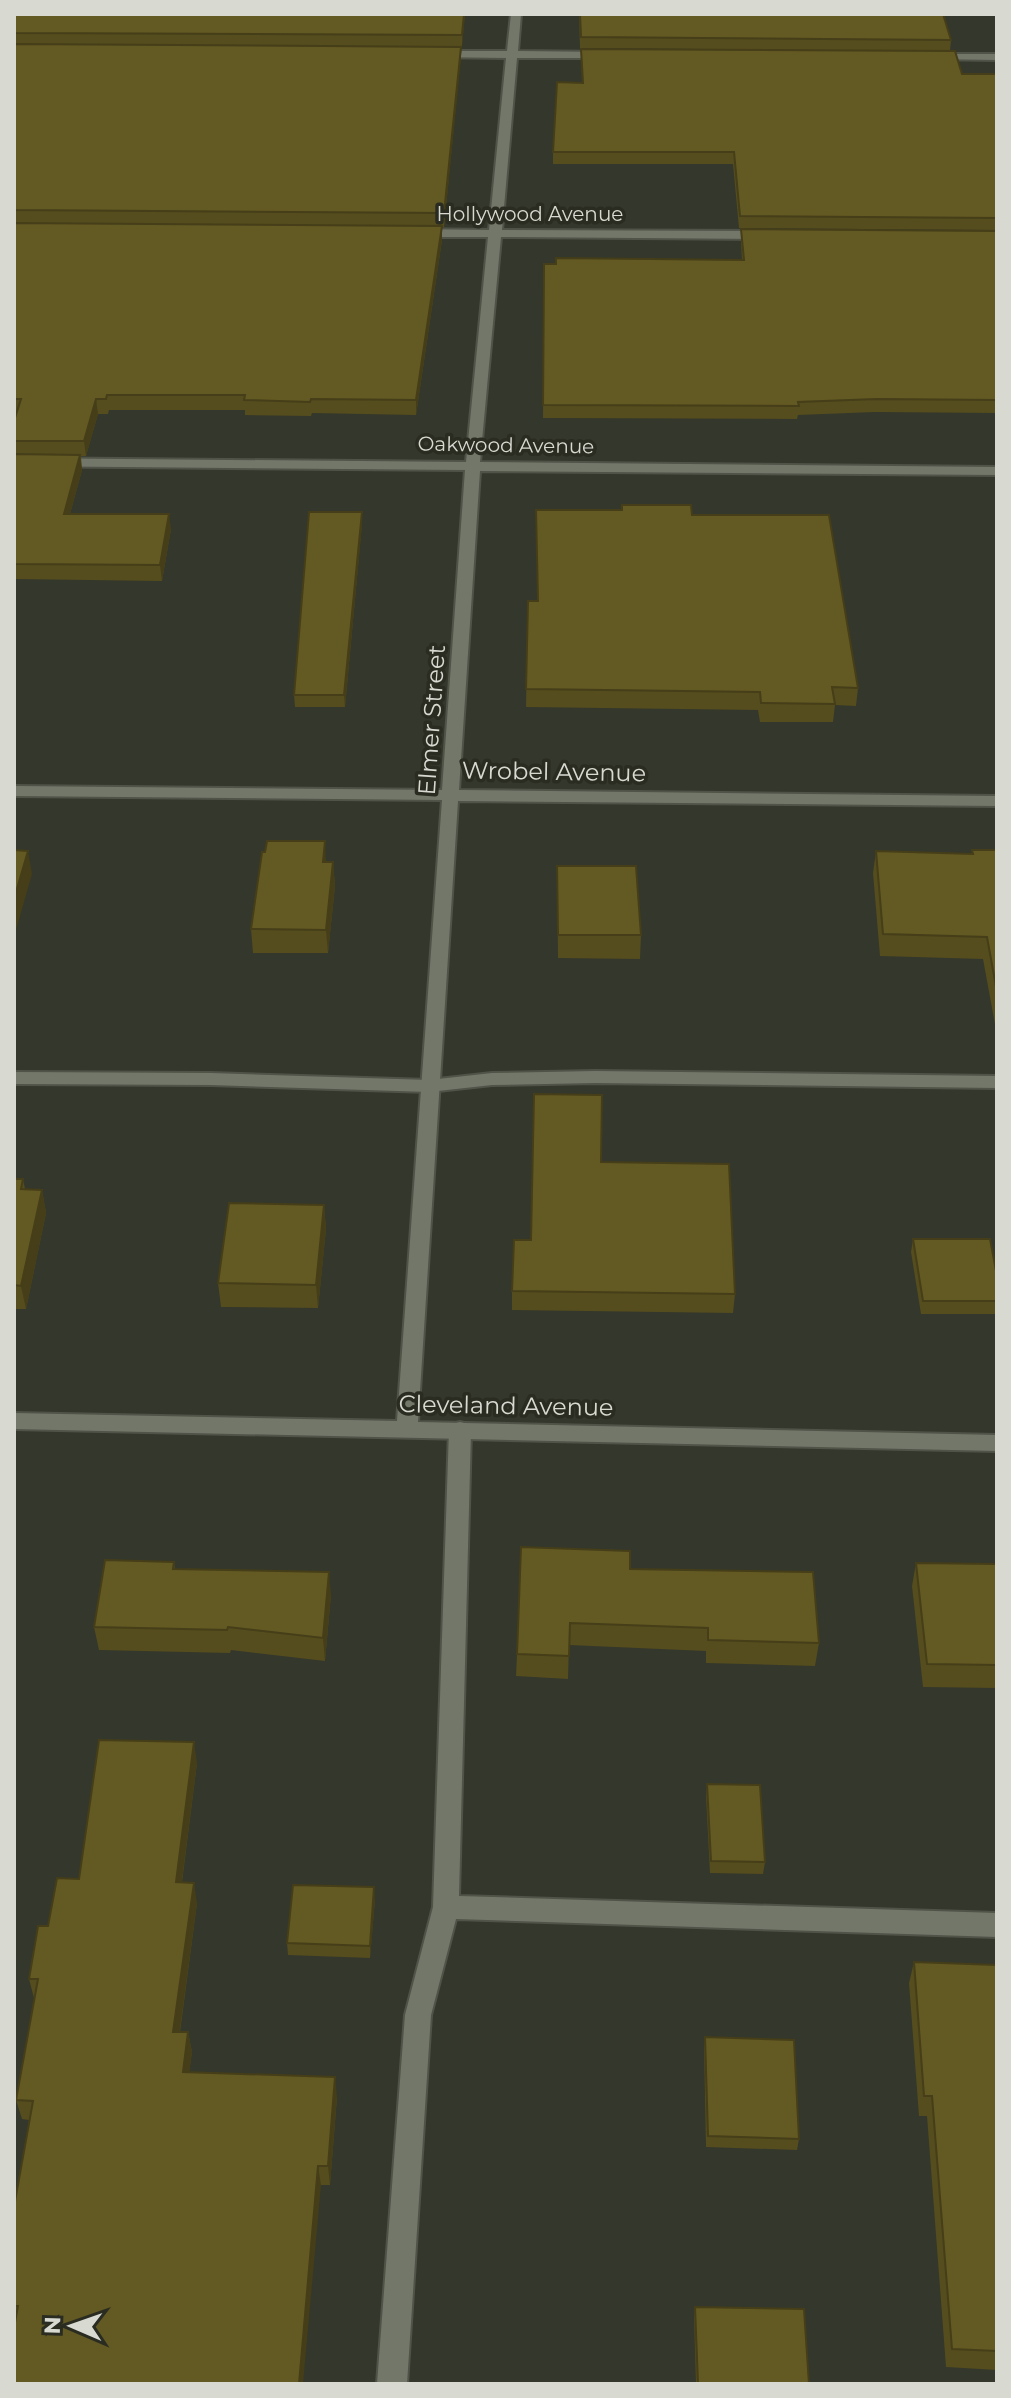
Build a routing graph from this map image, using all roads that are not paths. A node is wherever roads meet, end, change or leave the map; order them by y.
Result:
1 (516, 14) edge
2 (418, 53) edge
3 (512, 54) junction
4 (621, 55) edge
5 (919, 56) edge
6 (997, 57) edge
7 (403, 233) edge
8 (496, 234) junction
9 (778, 236) edge
10 (14, 462) edge
11 (473, 465) junction
12 (997, 471) edge
13 (14, 791) edge
14 (451, 795) junction
15 (997, 801) edge
16 (14, 1078) edge
17 (997, 1082) edge
18 (429, 1086) junction
19 (14, 1421) edge
20 (407, 1430) junction
21 (460, 1430) junction
22 (997, 1443) edge
23 (446, 1907) junction
24 (997, 1925) edge
25 (392, 2384) edge

1 - 3 street, Elmer Street
2 - 3 street
3 - 4 street
3 - 8 street, Elmer Street
5 - 6 street
7 - 8 street, Hollywood Avenue
8 - 9 street, Hollywood Avenue
8 - 11 street, Elmer Street
10 - 11 street, Oakwood Avenue
11 - 12 street, Oakwood Avenue
11 - 14 street, Elmer Street
13 - 14 street, Wrobel Avenue
14 - 15 street, Wrobel Avenue
14 - 18 street, Elmer Street
16 - 18 street
17 - 18 street
18 - 20 street, Elmer Street
19 - 20 street, Cleveland Avenue
20 - 21 street, Cleveland Avenue
21 - 22 street, Cleveland Avenue
21 - 23 street
23 - 24 street
23 - 25 street

